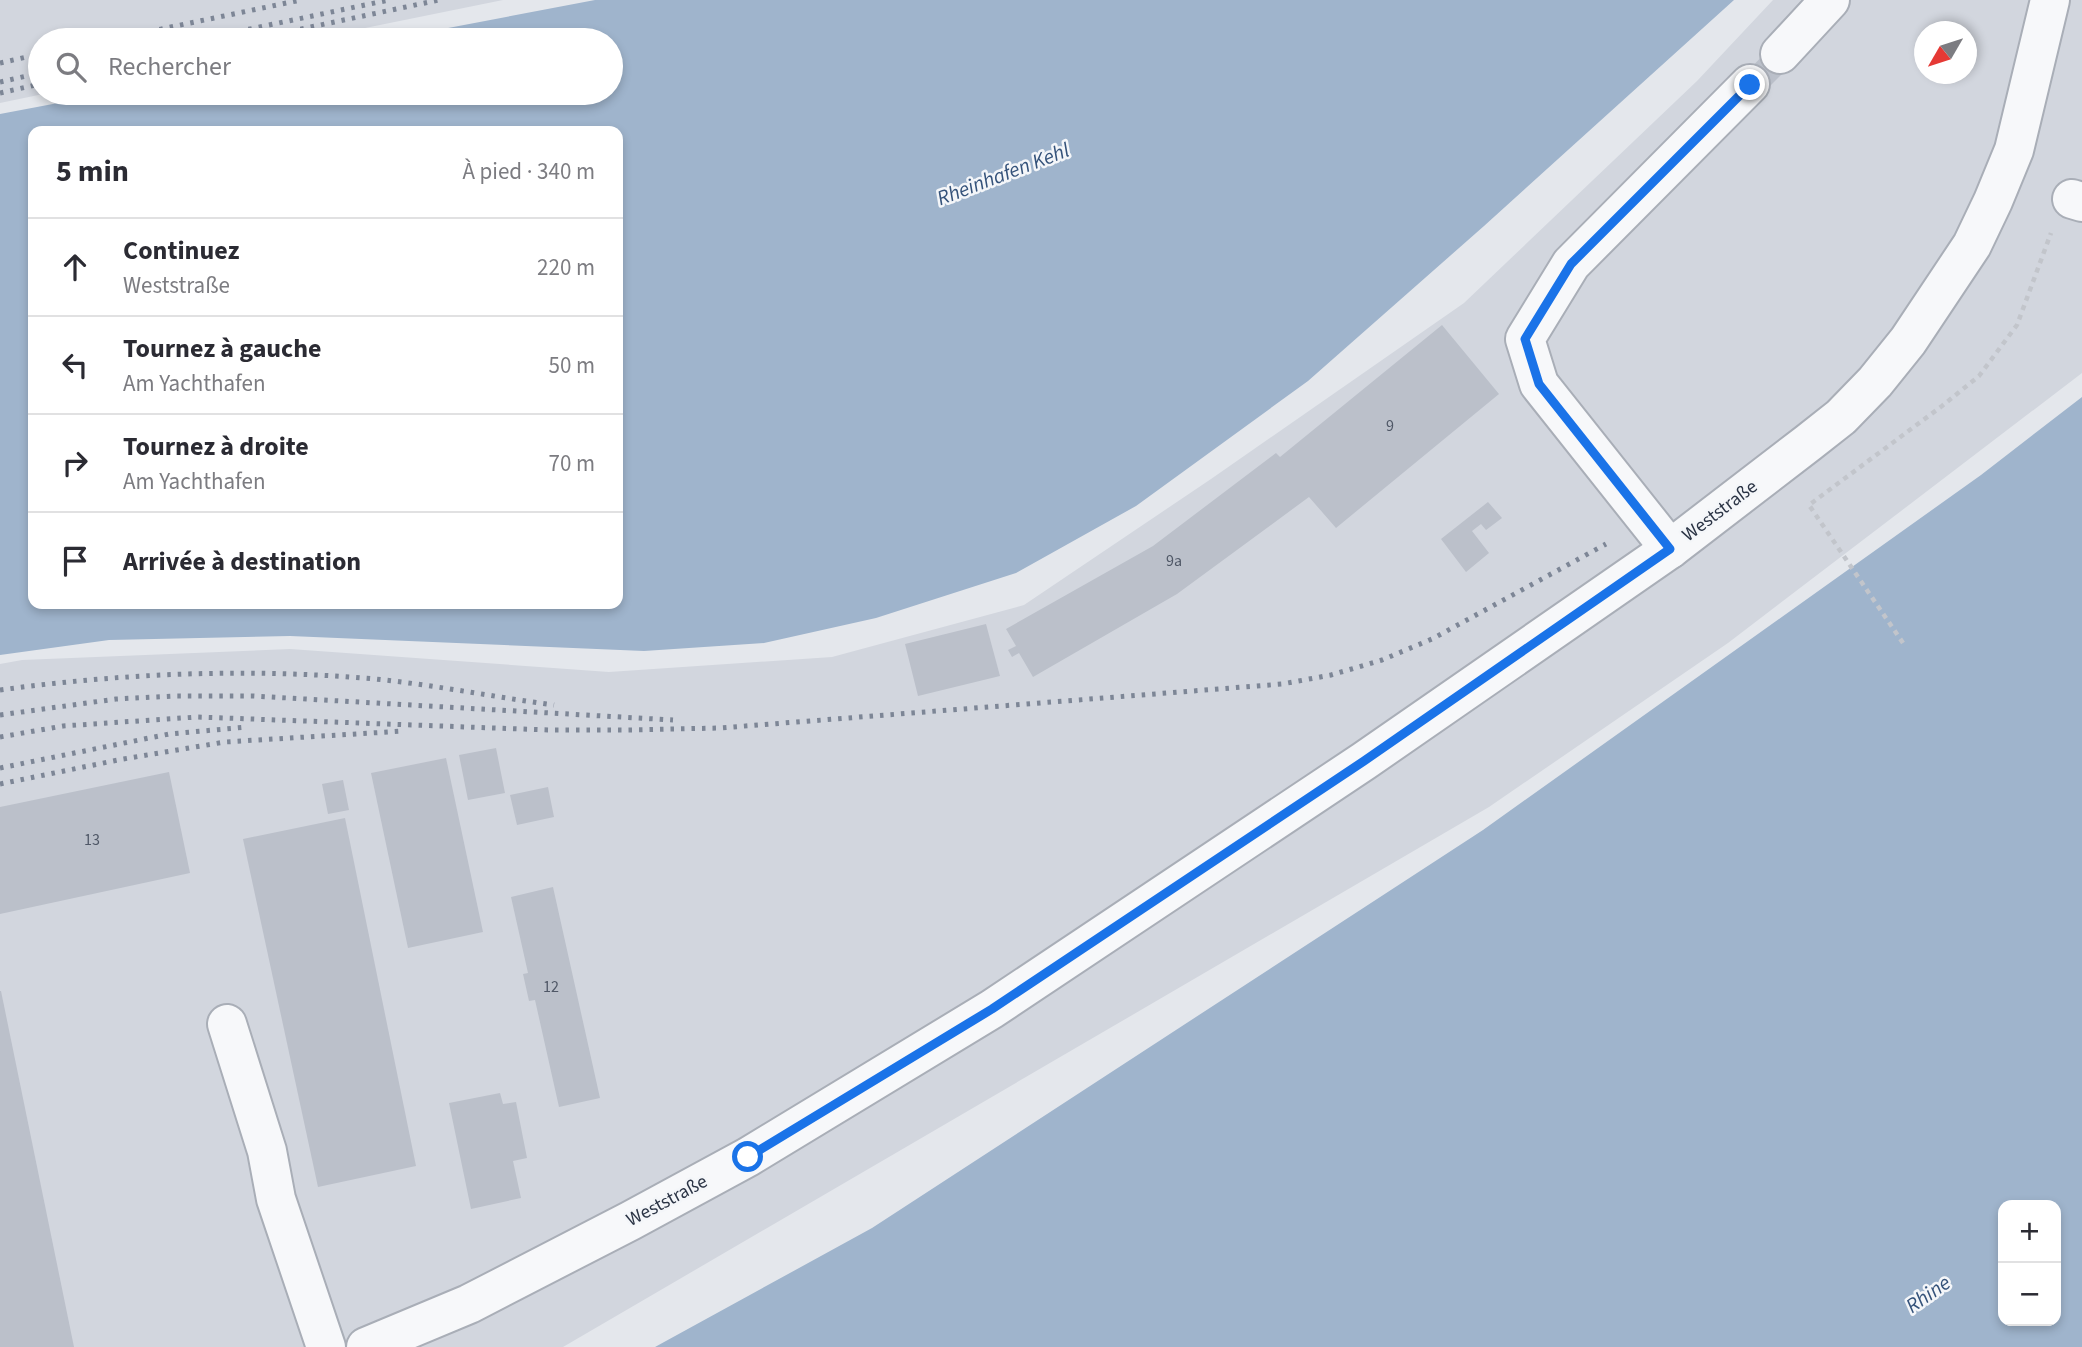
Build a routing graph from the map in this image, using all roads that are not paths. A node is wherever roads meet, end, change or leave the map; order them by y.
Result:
1 (1830, 0) edge
2 (2050, 0) edge
3 (1780, 54) dead end
4 (1750, 85) dead end
5 (1670, 549) junction
6 (227, 1024) dead end
7 (326, 1347) edge
8 (366, 1347) edge

1 - 3 street
2 - 5 street, Weststraße
4 - 5 street
5 - 8 street, Weststraße
6 - 7 street

